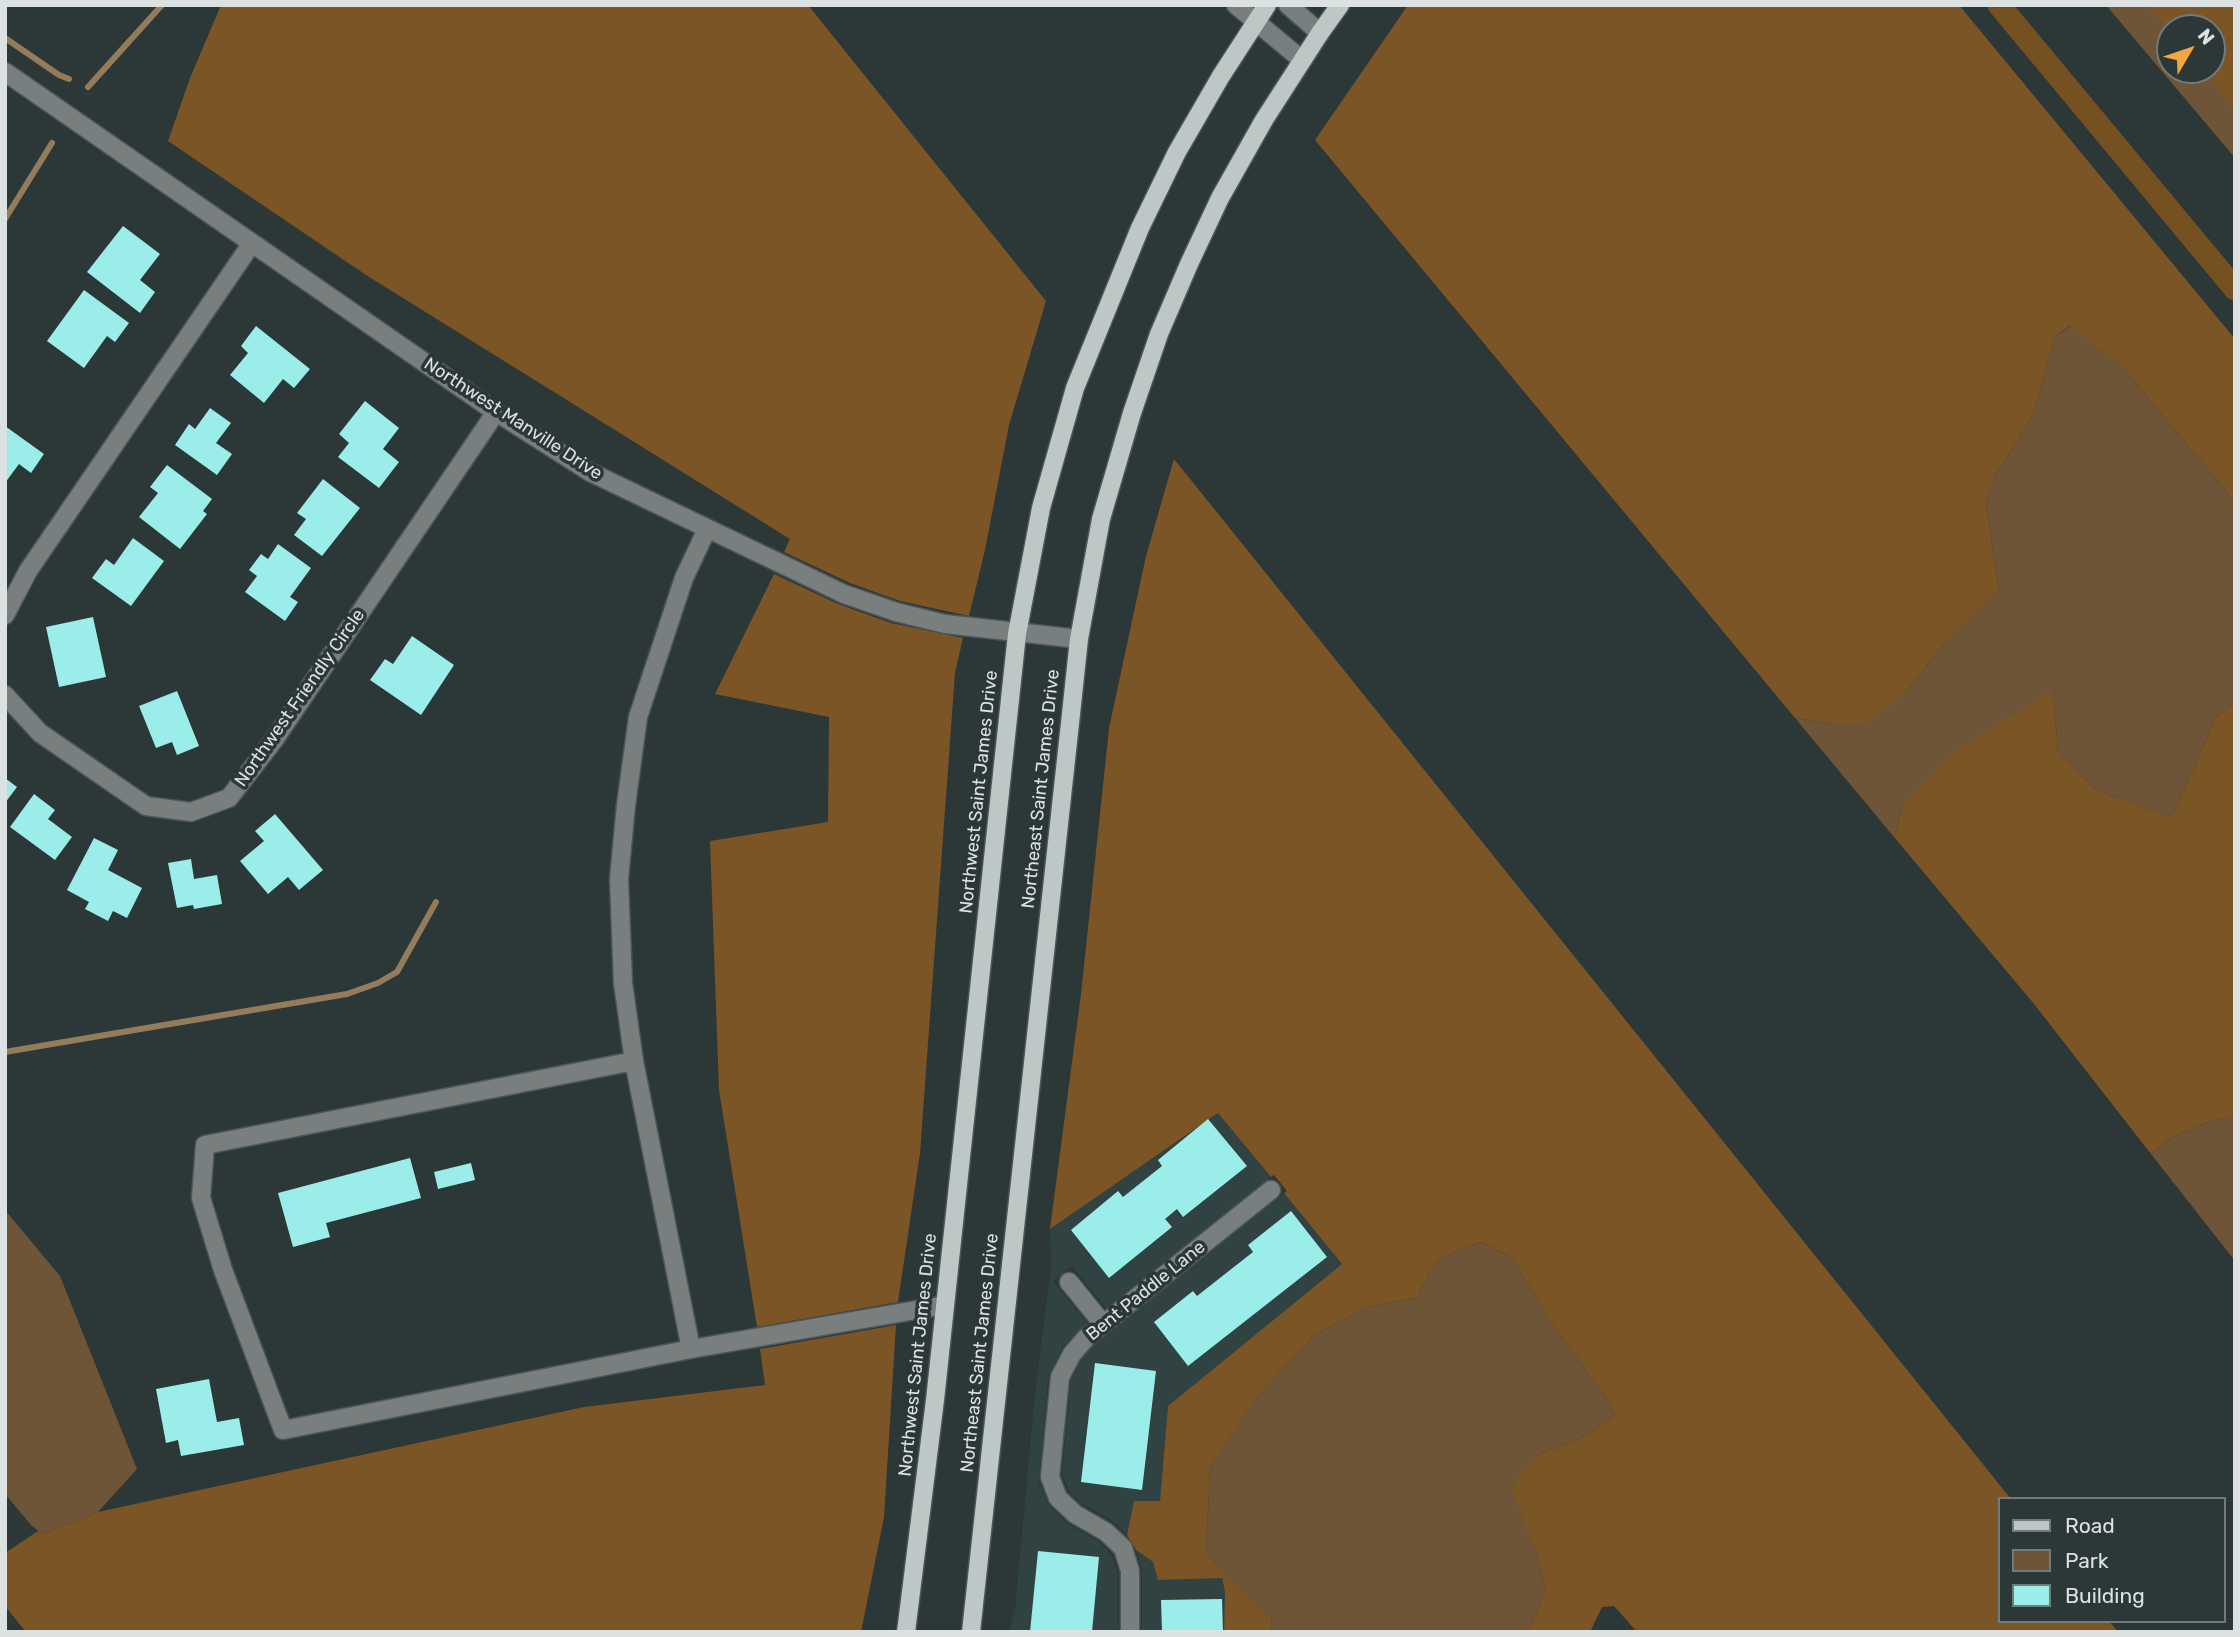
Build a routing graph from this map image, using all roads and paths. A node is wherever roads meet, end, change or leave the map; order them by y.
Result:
1 (1236, 5) edge
2 (1267, 5) edge
3 (1288, 5) edge
4 (1340, 5) edge
5 (1256, 22) junction
6 (1320, 33) junction
7 (1302, 60) junction
8 (5, 72) edge
9 (252, 243) junction
10 (496, 412) junction
11 (707, 529) junction
12 (5, 615) edge
13 (1017, 634) junction
14 (1079, 639) junction
15 (5, 695) edge
16 (634, 1061) junction
17 (1271, 1190) dead end
18 (1069, 1282) dead end
19 (945, 1306) junction
20 (1103, 1324) junction
21 (691, 1349) junction
22 (906, 1632) edge
23 (971, 1632) edge
24 (1130, 1632) edge

1 - 5 street
2 - 5 main road, Northwest Saint James Drive
3 - 6 street
4 - 6 main road, Northeast Saint James Drive
5 - 7 street
5 - 13 main road, Northwest Saint James Drive
6 - 7 main road, Northeast Saint James Drive
7 - 14 main road, Northeast Saint James Drive
8 - 9 street, Northwest Manville Drive
9 - 10 street, Northwest Manville Drive
9 - 12 street
10 - 11 street, Northwest Manville Drive
10 - 15 street, Northwest Friendly Circle
11 - 13 street, Northwest Manville Drive
11 - 16 street
13 - 14 street, Northwest Manville Drive
13 - 19 main road, Northwest Saint James Drive
14 - 23 main road, Northeast Saint James Drive
16 - 21 street
16 - 21 street
17 - 20 street, Bent Paddle Lane
18 - 20 street
19 - 21 street
19 - 22 main road, Northwest Saint James Drive
20 - 24 street, Bent Paddle Lane

